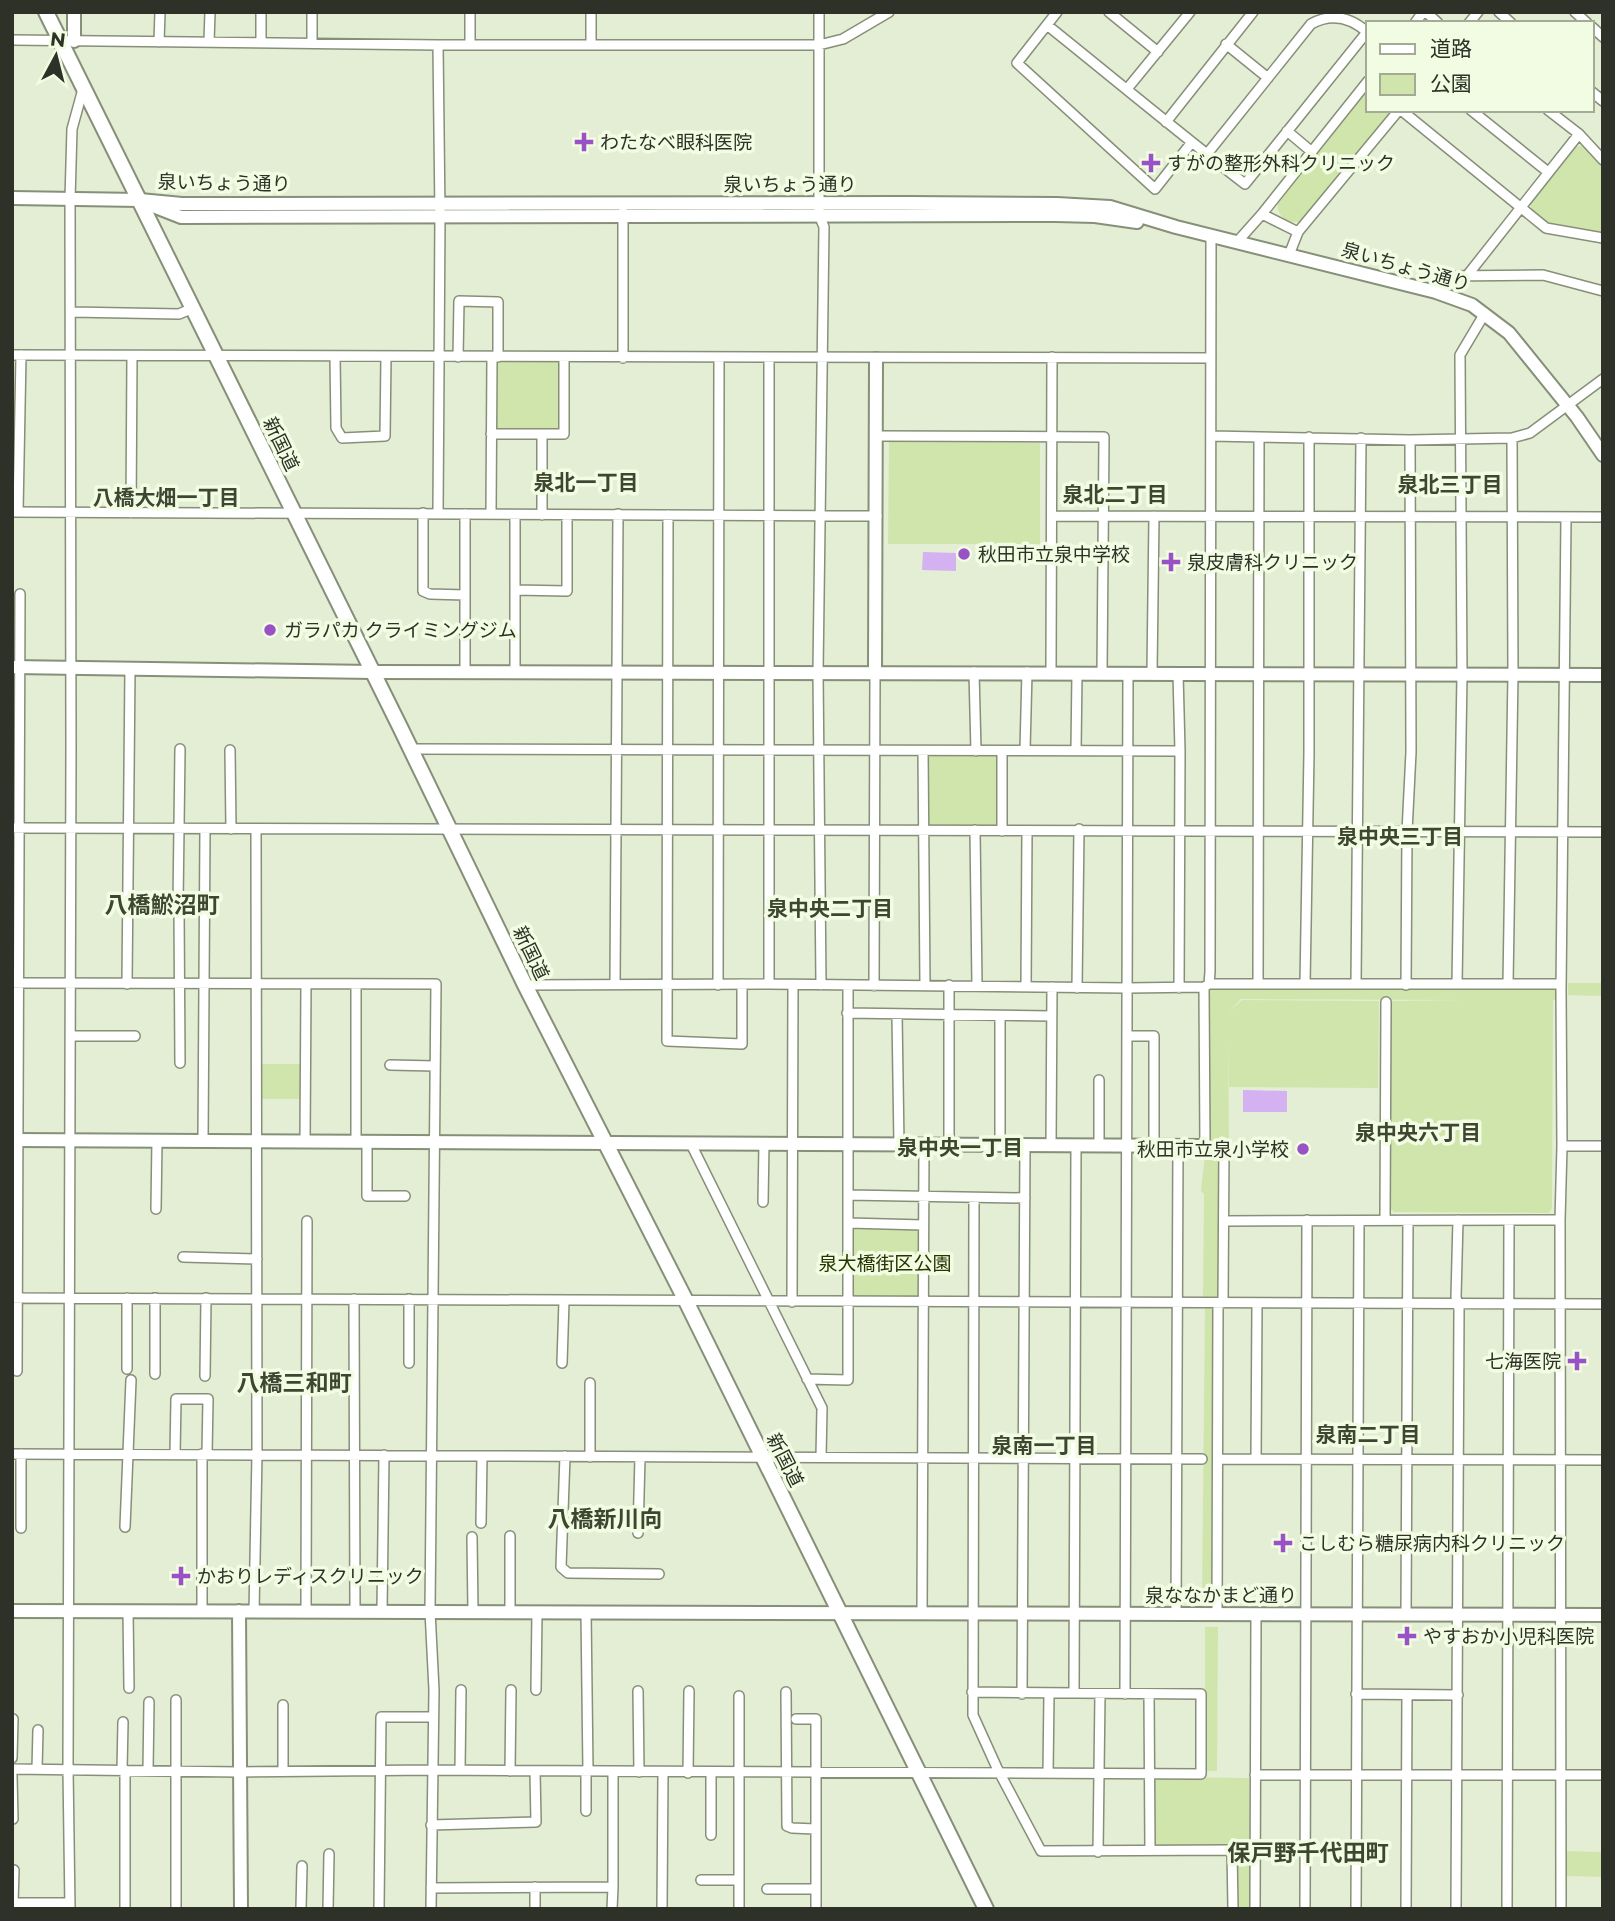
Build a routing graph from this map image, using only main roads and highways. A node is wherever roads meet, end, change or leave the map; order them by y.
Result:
1 (46, 12) edge
2 (986, 1909) edge

1 - 2 main road, 新国道

